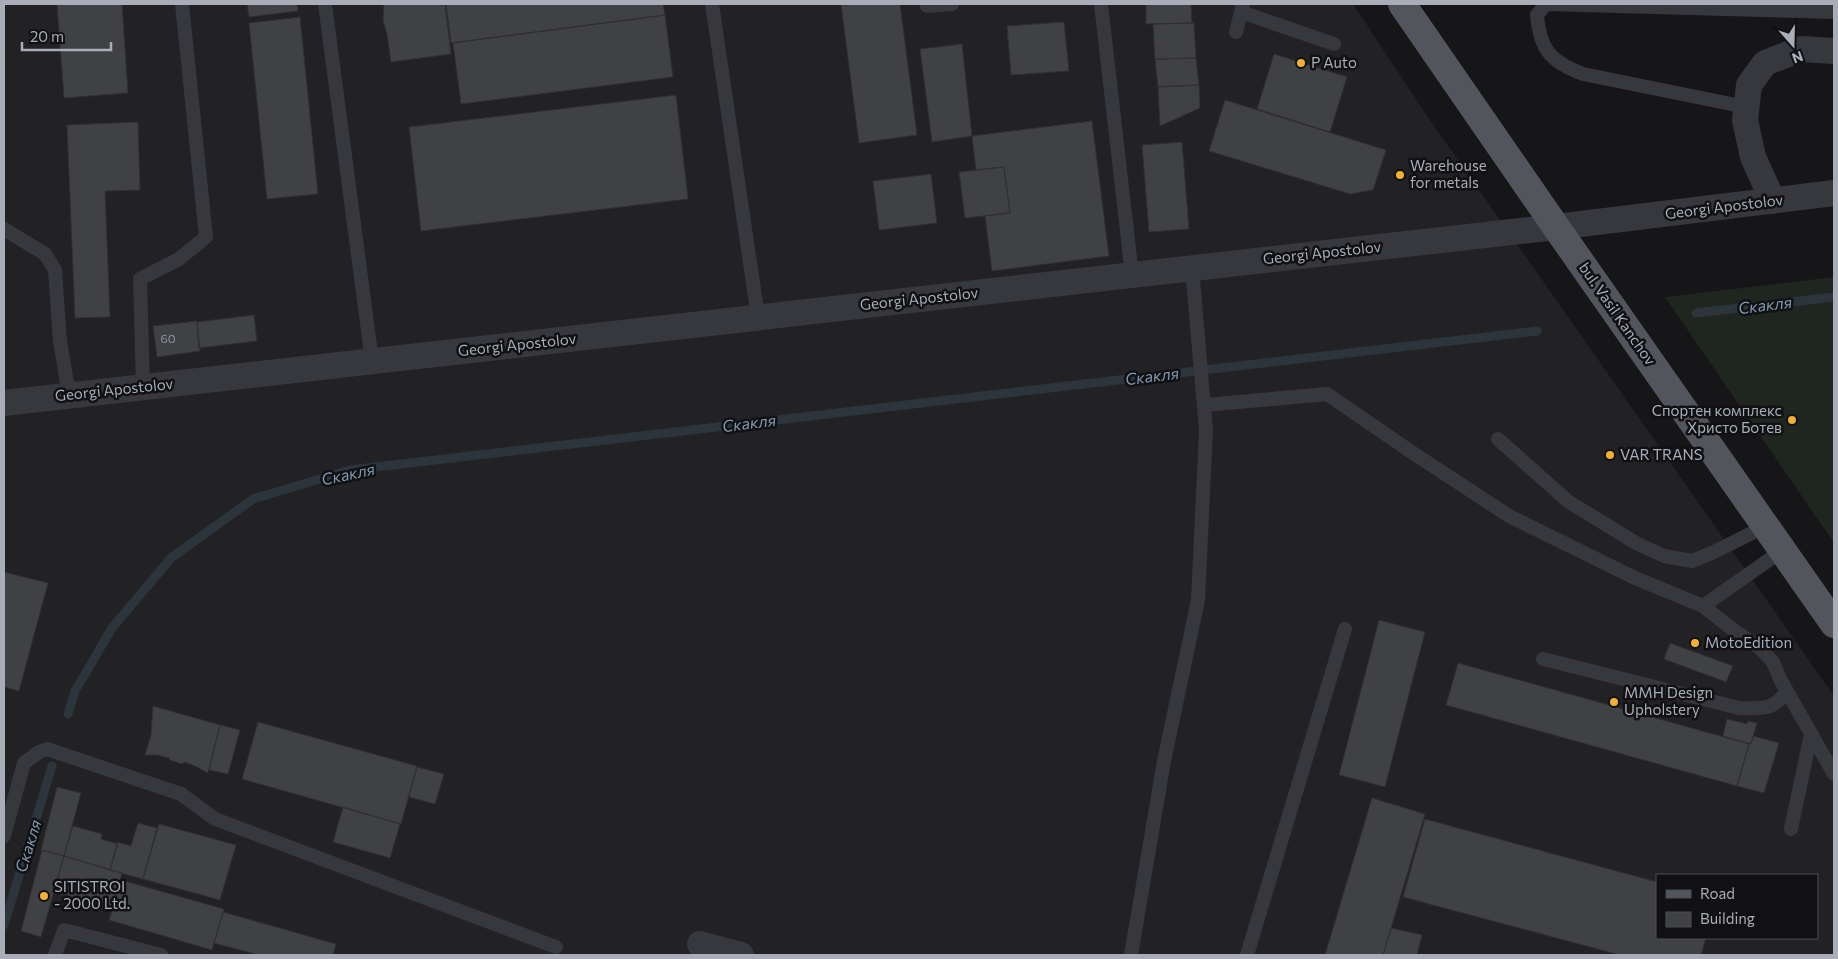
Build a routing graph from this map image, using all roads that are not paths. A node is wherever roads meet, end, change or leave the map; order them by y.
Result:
1 (182, 4) edge
2 (325, 4) edge
3 (712, 4) edge
4 (952, 4) edge
5 (1101, 4) edge
6 (1402, 4) edge
7 (927, 6) dead end
8 (1242, 8) edge
9 (1834, 12) edge
10 (1236, 32) dead end
11 (1334, 44) dead end
12 (1834, 51) edge
13 (1746, 107) junction
14 (1834, 193) edge
15 (1773, 201) junction
16 (1556, 227) junction
17 (4, 229) edge
18 (1192, 268) junction
19 (1132, 275) junction
20 (758, 317) junction
21 (372, 361) junction
22 (143, 387) junction
23 (69, 395) junction
24 (4, 403) edge
25 (1205, 405) junction
26 (1498, 439) dead end
27 (1766, 526) junction
28 (1783, 550) junction
29 (1703, 606) junction
30 (1834, 624) edge
31 (1345, 628) dead end
32 (1543, 659) dead end
33 (1787, 691) junction
34 (1811, 734) junction
35 (1834, 774) edge
36 (1791, 829) dead end
37 (4, 836) edge
38 (700, 944) dead end
39 (556, 947) dead end
40 (55, 955) edge
41 (161, 955) edge
42 (741, 955) edge
43 (1131, 955) edge
44 (1247, 955) edge

1 - 22 lane
2 - 21 lane
3 - 20 lane
4 - 7 lane
5 - 19 lane
6 - 16 main road, bul. Vasil Kanchov
8 - 10 lane
8 - 11 lane
9 - 13 lane
12 - 13 street
13 - 15 street
14 - 15 street, Georgi Apostolov
15 - 16 street, Georgi Apostolov
16 - 18 street, Georgi Apostolov
16 - 27 main road, bul. Vasil Kanchov
17 - 23 lane
18 - 19 street, Georgi Apostolov
18 - 25 lane
19 - 20 street, Georgi Apostolov
20 - 21 street, Georgi Apostolov
21 - 22 street, Georgi Apostolov
22 - 23 street, Georgi Apostolov
23 - 24 street, Georgi Apostolov
25 - 29 lane
25 - 43 lane
26 - 27 lane
27 - 28 main road, bul. Vasil Kanchov
28 - 29 lane
28 - 30 main road, bul. Vasil Kanchov
29 - 33 lane
31 - 44 lane
32 - 33 lane
33 - 34 lane
34 - 35 lane
34 - 36 lane
37 - 39 lane
38 - 42 street
40 - 41 lane

